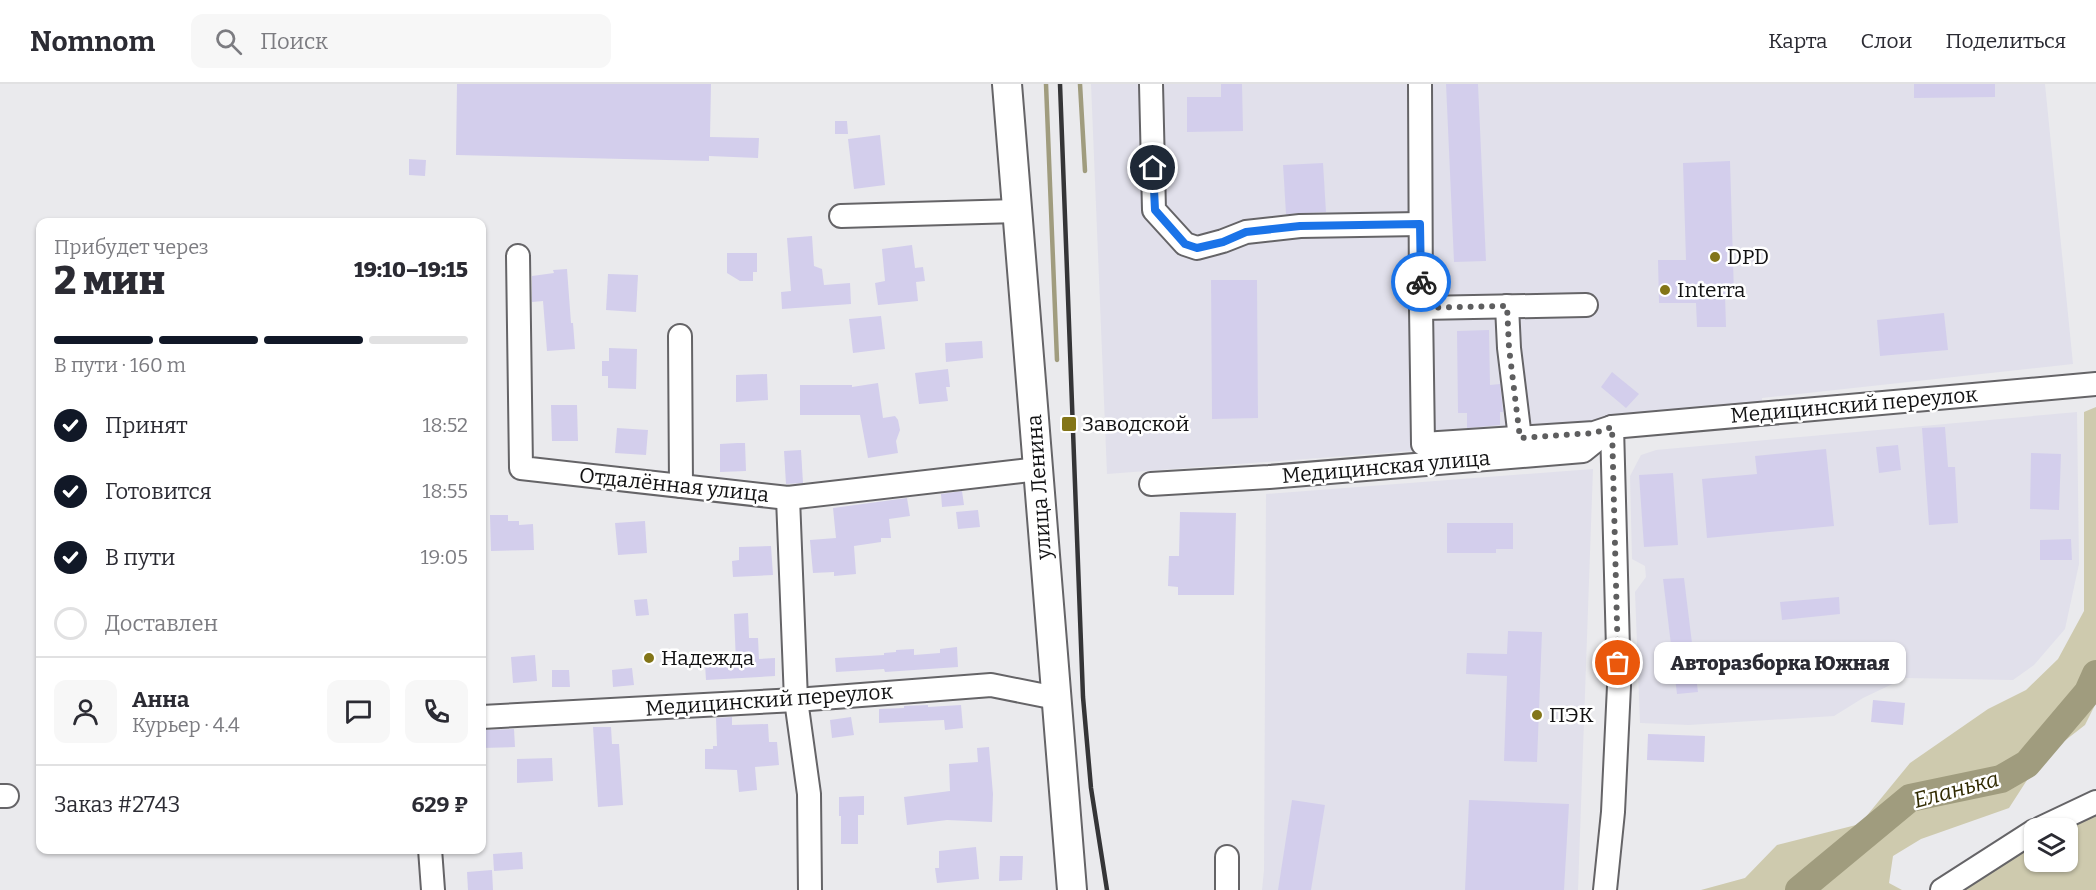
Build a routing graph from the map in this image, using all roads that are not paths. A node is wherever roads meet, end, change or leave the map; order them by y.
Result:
1 (1007, 84) edge
2 (1151, 84) edge
3 (1420, 84) edge
4 (1017, 211) junction
5 (841, 216) dead end
6 (1420, 224) junction
7 (518, 256) dead end
8 (1586, 305) dead end
9 (1507, 306) junction
10 (1421, 308) junction
11 (680, 336) dead end
12 (2096, 384) edge
13 (1612, 427) junction
14 (1520, 438) junction
15 (1038, 469) junction
16 (1151, 484) dead end
17 (681, 486) junction
18 (788, 498) junction
19 (1056, 698) junction
20 (796, 700) junction
21 (486, 717) edge
22 (2096, 802) edge
23 (2062, 818) edge
24 (2024, 837) edge
25 (430, 854) edge
26 (1227, 857) dead end
27 (433, 890) edge
28 (810, 890) edge
29 (1072, 890) edge
30 (1227, 890) edge
31 (1605, 890) edge
32 (1942, 890) edge

1 - 4 main road, улица Ленина
2 - 6 street
3 - 6 street
4 - 5 street
4 - 15 main road, улица Ленина
6 - 10 street
7 - 17 street, Отдалённая улица
8 - 9 street
9 - 10 street
9 - 14 street
10 - 14 street, Медицинский переулок
11 - 17 street
12 - 13 street, Медицинский переулок
13 - 14 street, Медицинский переулок
13 - 16 street, Медицинская улица
13 - 31 street
15 - 18 street, Отдалённая улица
15 - 19 main road, улица Ленина
17 - 18 street, Отдалённая улица
18 - 20 street
19 - 20 street, Медицинский переулок
19 - 29 main road, улица Ленина
20 - 21 street, Медицинский переулок
20 - 28 street
22 - 23 street
24 - 32 street
25 - 27 street
26 - 30 street

